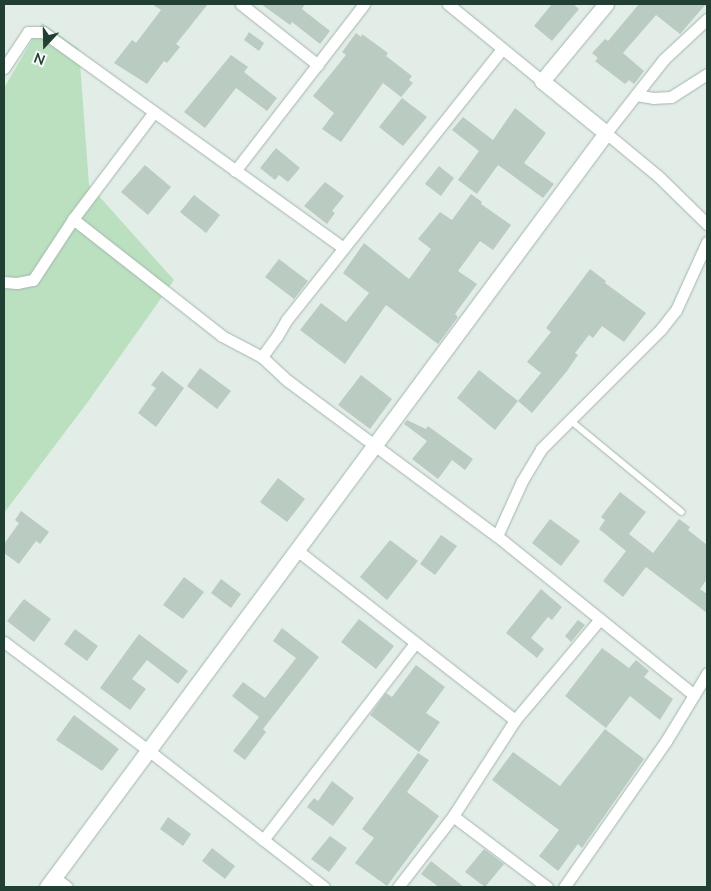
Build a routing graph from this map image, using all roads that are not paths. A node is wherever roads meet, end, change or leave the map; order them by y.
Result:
1 (241, 4) edge
2 (364, 4) edge
3 (448, 4) edge
4 (606, 4) edge
5 (707, 19) edge
6 (502, 49) junction
7 (318, 65) junction
8 (4, 68) edge
9 (707, 74) edge
10 (542, 81) junction
11 (636, 95) junction
12 (154, 112) junction
13 (606, 133) junction
14 (235, 170) junction
15 (73, 219) junction
16 (707, 224) edge
17 (707, 242) edge
18 (344, 248) junction
19 (4, 282) edge
20 (262, 357) junction
21 (569, 419) junction
22 (377, 445) junction
23 (682, 512) dead end
24 (497, 536) junction
25 (298, 551) junction
26 (600, 619) junction
27 (4, 642) edge
28 (415, 643) junction
29 (707, 672) edge
30 (694, 695) junction
31 (515, 720) junction
32 (148, 750) junction
33 (453, 816) junction
34 (263, 840) junction
35 (56, 884) edge
36 (324, 887) edge
37 (398, 887) edge
38 (547, 887) edge
39 (564, 887) edge

1 - 7 street
2 - 7 street
3 - 6 street
4 - 10 street
5 - 11 street
6 - 10 street
6 - 18 street
7 - 14 street
8 - 12 street
9 - 11 street
10 - 13 street
11 - 13 street
12 - 14 street
12 - 15 street
13 - 16 street
13 - 22 street
14 - 18 street
15 - 19 street
15 - 20 street
17 - 21 street
18 - 20 street
20 - 22 street
21 - 23 lane
21 - 24 street
22 - 24 street
22 - 25 street
24 - 26 street
25 - 28 street
25 - 32 street
26 - 30 street
26 - 31 street
27 - 32 street
28 - 31 street
28 - 34 street
29 - 30 street
30 - 39 street
31 - 33 street
32 - 34 street
32 - 35 street
33 - 37 street
33 - 38 street
34 - 36 street

